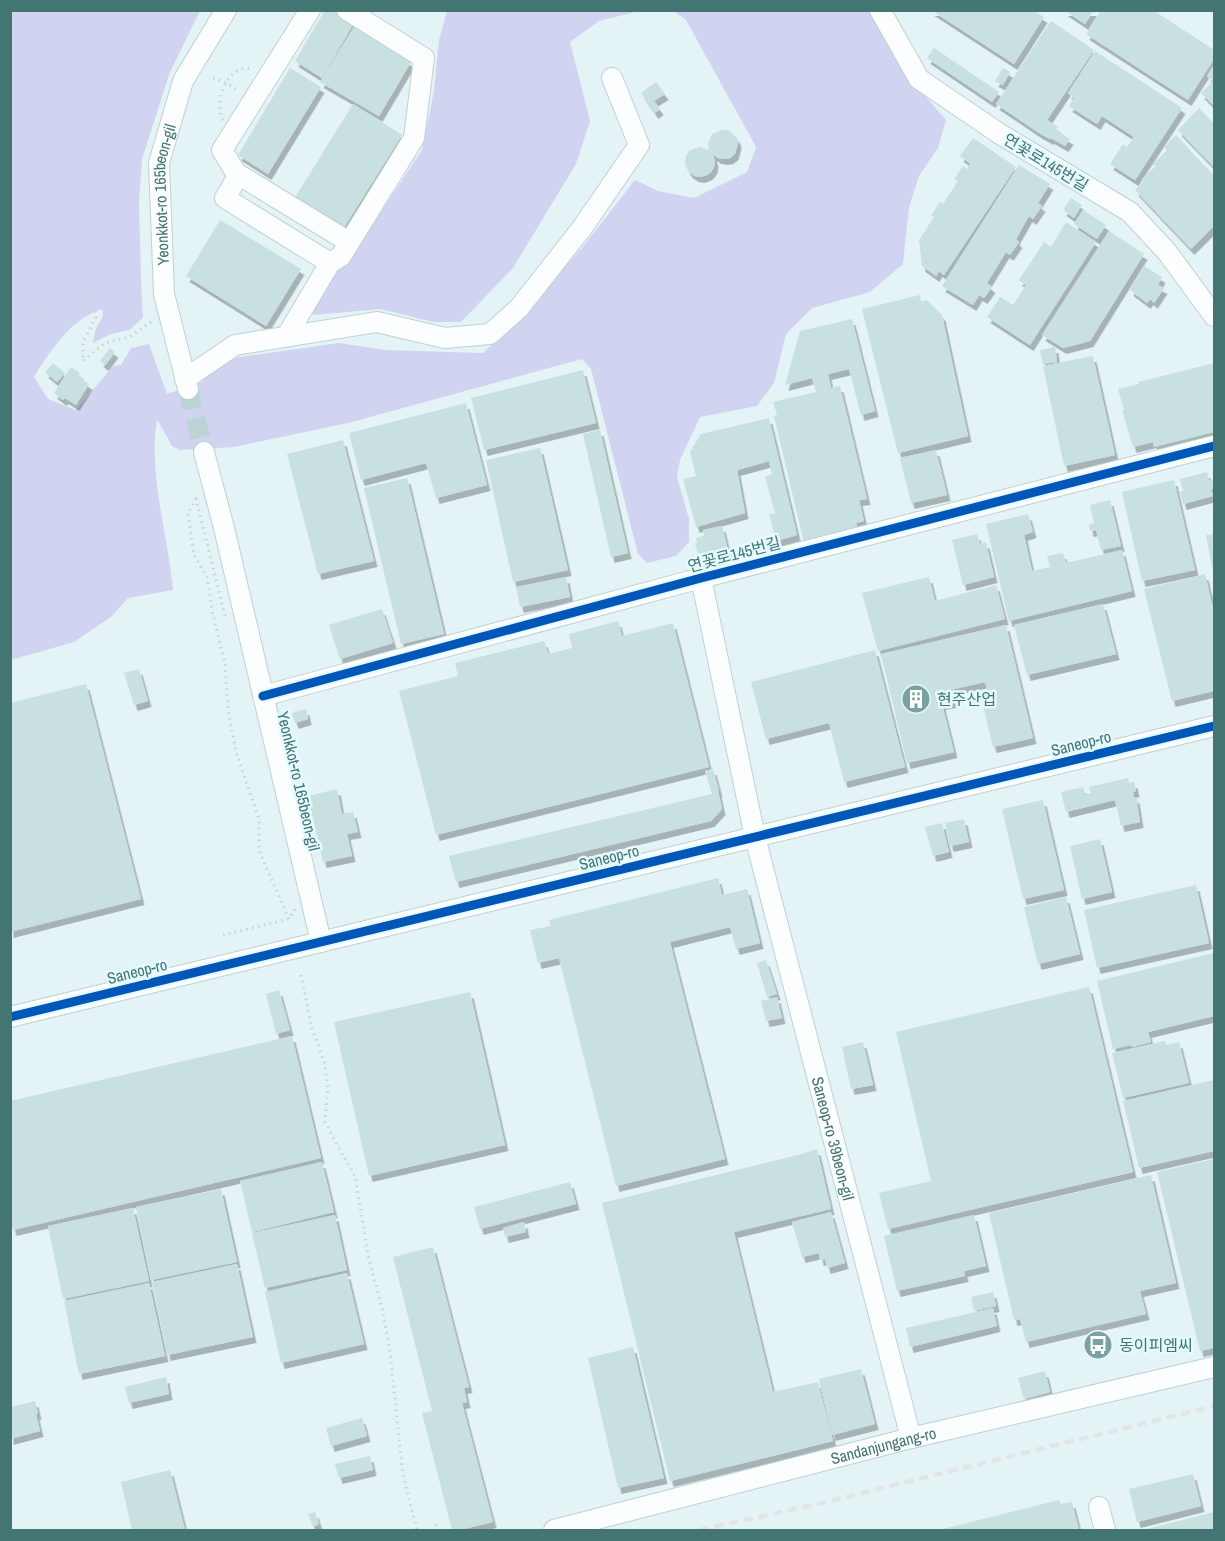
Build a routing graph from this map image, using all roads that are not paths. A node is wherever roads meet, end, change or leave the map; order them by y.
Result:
1 (226, 10) edge
2 (310, 10) edge
3 (347, 10) edge
4 (879, 10) edge
5 (612, 78) dead end
6 (239, 175) junction
7 (349, 242) junction
8 (330, 263) junction
9 (1215, 316) edge
10 (286, 337) junction
11 (1215, 446) edge
12 (204, 452) tunnel mouth
13 (701, 578) junction
14 (263, 696) junction
15 (1215, 726) edge
16 (755, 837) junction
17 (321, 942) junction
18 (10, 1017) edge
19 (1215, 1367) edge
20 (911, 1438) junction
21 (1099, 1507) dead end
22 (554, 1530) edge
23 (1105, 1530) edge

1 - 10 street, Yeonkkot-ro 165beon-gil
2 - 6 street
3 - 7 street
4 - 9 street, 연꽃로145번길
5 - 10 street
6 - 7 street
6 - 8 street
7 - 8 street
8 - 10 street
11 - 13 street, 연꽃로145번길
12 - 14 street, Yeonkkot-ro 165beon-gil
13 - 14 street, 연꽃로145번길
13 - 16 street, Saneop-ro 39beon-gil
14 - 17 street, Yeonkkot-ro 165beon-gil
15 - 16 street, Saneop-ro
16 - 17 street, Saneop-ro
16 - 20 street, Saneop-ro 39beon-gil
17 - 18 street, Saneop-ro
19 - 20 street, Sandanjungang-ro
20 - 22 street, Sandanjungang-ro
21 - 23 street

